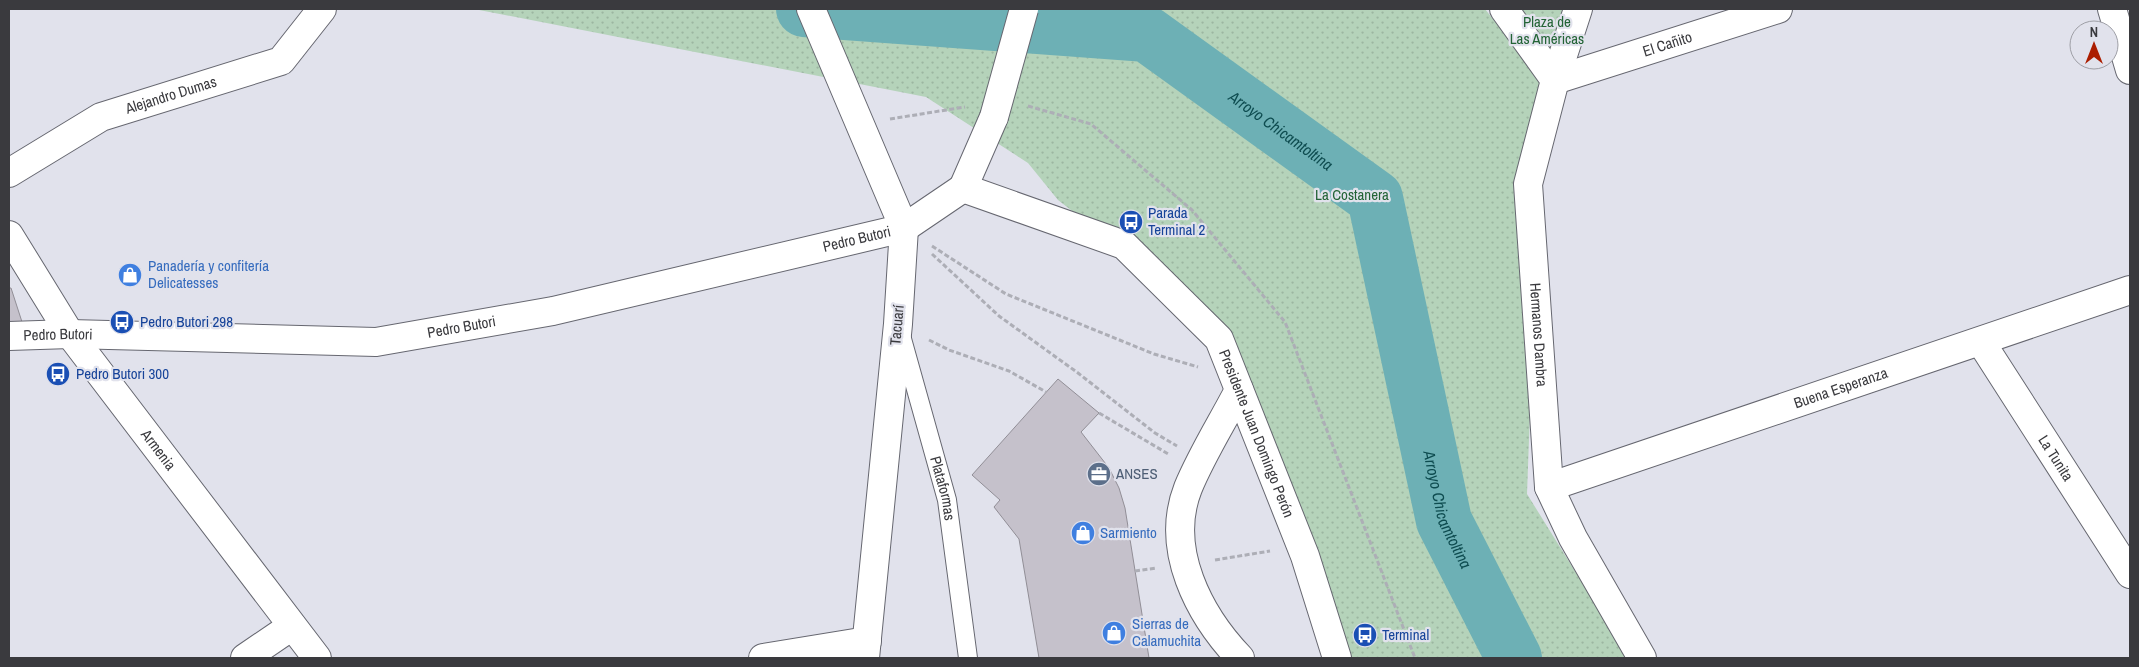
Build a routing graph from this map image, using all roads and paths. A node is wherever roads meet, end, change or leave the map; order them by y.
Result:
1 (322, 9) edge
2 (811, 9) edge
3 (1024, 9) edge
4 (1504, 9) edge
5 (1578, 9) edge
6 (1778, 9) edge
7 (2112, 9) edge
8 (2130, 70) edge
9 (1555, 80) junction
10 (9, 173) edge
11 (963, 188) junction
12 (904, 228) junction
13 (9, 235) edge
14 (2130, 290) edge
15 (898, 324) junction
16 (70, 334) junction
17 (9, 336) edge
18 (1981, 342) junction
19 (1236, 384) junction
20 (1046, 392) dead end
21 (1099, 413) dead end
22 (1199, 466) junction
23 (1550, 487) junction
24 (1301, 547) junction
25 (1220, 559) dead end
26 (2130, 574) edge
27 (292, 626) junction
28 (866, 650) edge
29 (245, 658) edge
30 (317, 658) edge
31 (763, 658) edge
32 (968, 658) edge
33 (1240, 658) edge
34 (1337, 658) edge
35 (1642, 658) edge

1 - 10 street, Alejandro Dumas
2 - 12 street, Tacuarí
3 - 11 street, bridge
4 - 9 street
5 - 9 street, Hermanos Dambra
6 - 9 street, El Cañito
7 - 8 street
9 - 23 street, Hermanos Dambra
11 - 12 street
11 - 19 street, Presidente Juan Domingo Perón
12 - 15 street, Tacuarí
12 - 16 street, Pedro Butori
12 - 19 path
12 - 22 path
13 - 16 street, Armenia
14 - 18 street, Buena Esperanza
15 - 20 path
15 - 28 street, Tacuarí
15 - 32 lane, Plataformas
16 - 17 street, Pedro Butori
16 - 27 street, Armenia
18 - 23 street, Buena Esperanza
18 - 26 street, La Tunita
19 - 22 street
19 - 24 street, Presidente Juan Domingo Perón
21 - 22 path
22 - 33 street
23 - 35 street, Hermanos Dambra
24 - 25 path
24 - 34 street, Presidente Juan Domingo Perón
27 - 29 street
27 - 30 street, Armenia
28 - 31 street

